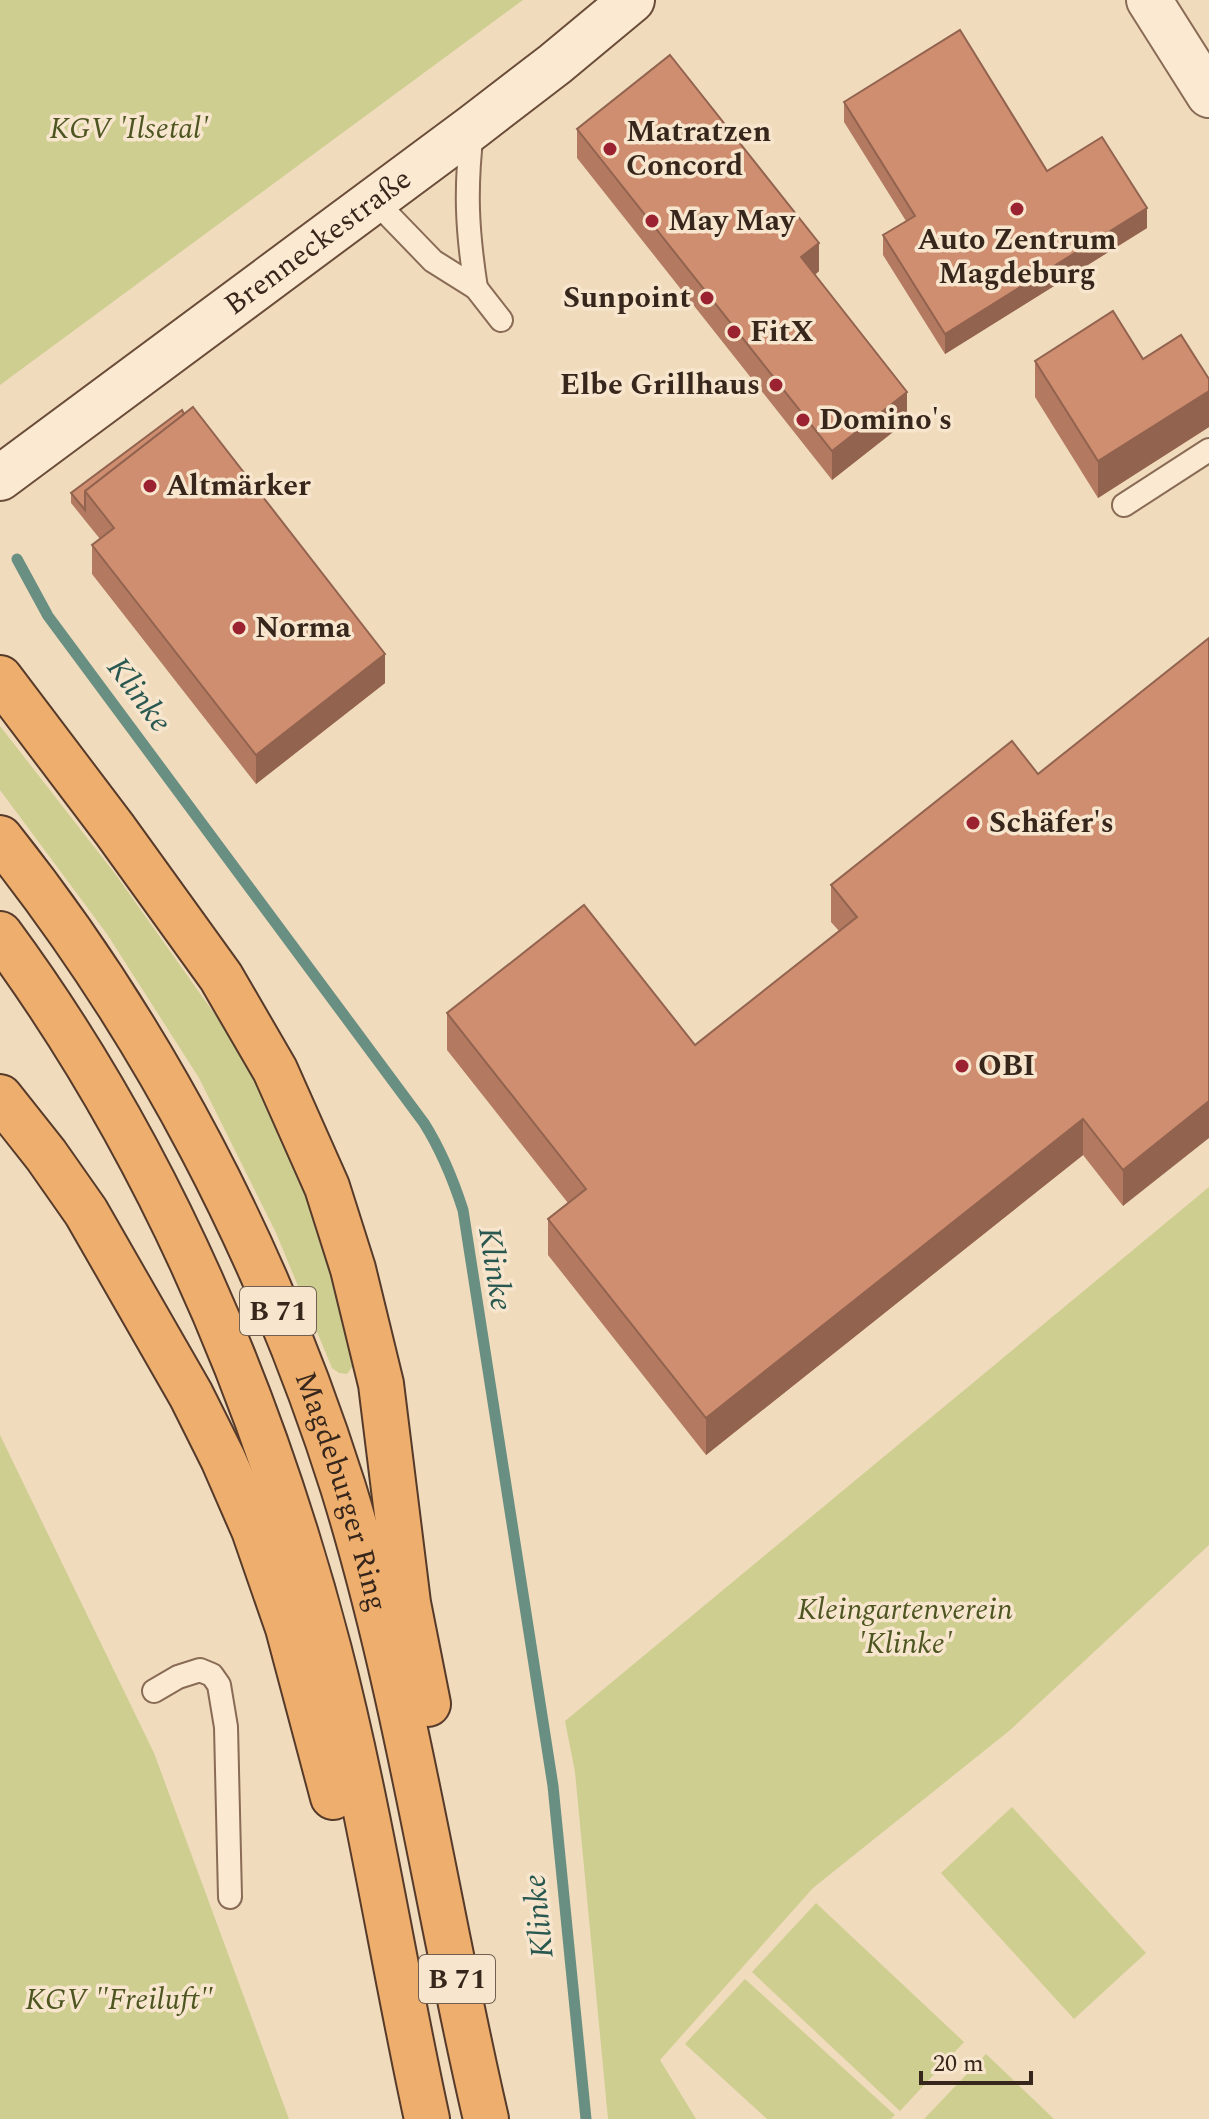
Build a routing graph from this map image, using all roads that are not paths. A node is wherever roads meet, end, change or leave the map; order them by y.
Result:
1 (632, 0) edge
2 (1149, 0) edge
3 (1209, 95) edge
4 (473, 127) junction
5 (374, 200) junction
6 (476, 288) junction
7 (501, 320) dead end
8 (1209, 450) edge
9 (0, 478) edge
10 (1124, 505) dead end
11 (0, 678) edge
12 (0, 838) edge
13 (0, 934) edge
14 (0, 1097) edge
15 (154, 1691) dead end
16 (429, 1840) junction
17 (381, 1889) junction
18 (230, 1897) dead end
19 (427, 2119) edge
20 (486, 2119) edge

1 - 4 main road, Brenneckestraße
2 - 3 main road
4 - 5 main road, Brenneckestraße
4 - 6 lane
5 - 6 lane
5 - 9 main road, Brenneckestraße
6 - 7 lane
8 - 10 lane
11 - 16 highway
12 - 16 highway, Magdeburger Ring / B 71
13 - 17 highway, Magdeburger Ring / B 71
14 - 17 highway
15 - 18 lane
16 - 20 highway, Magdeburger Ring / B 71
17 - 19 highway, Magdeburger Ring / B 71

